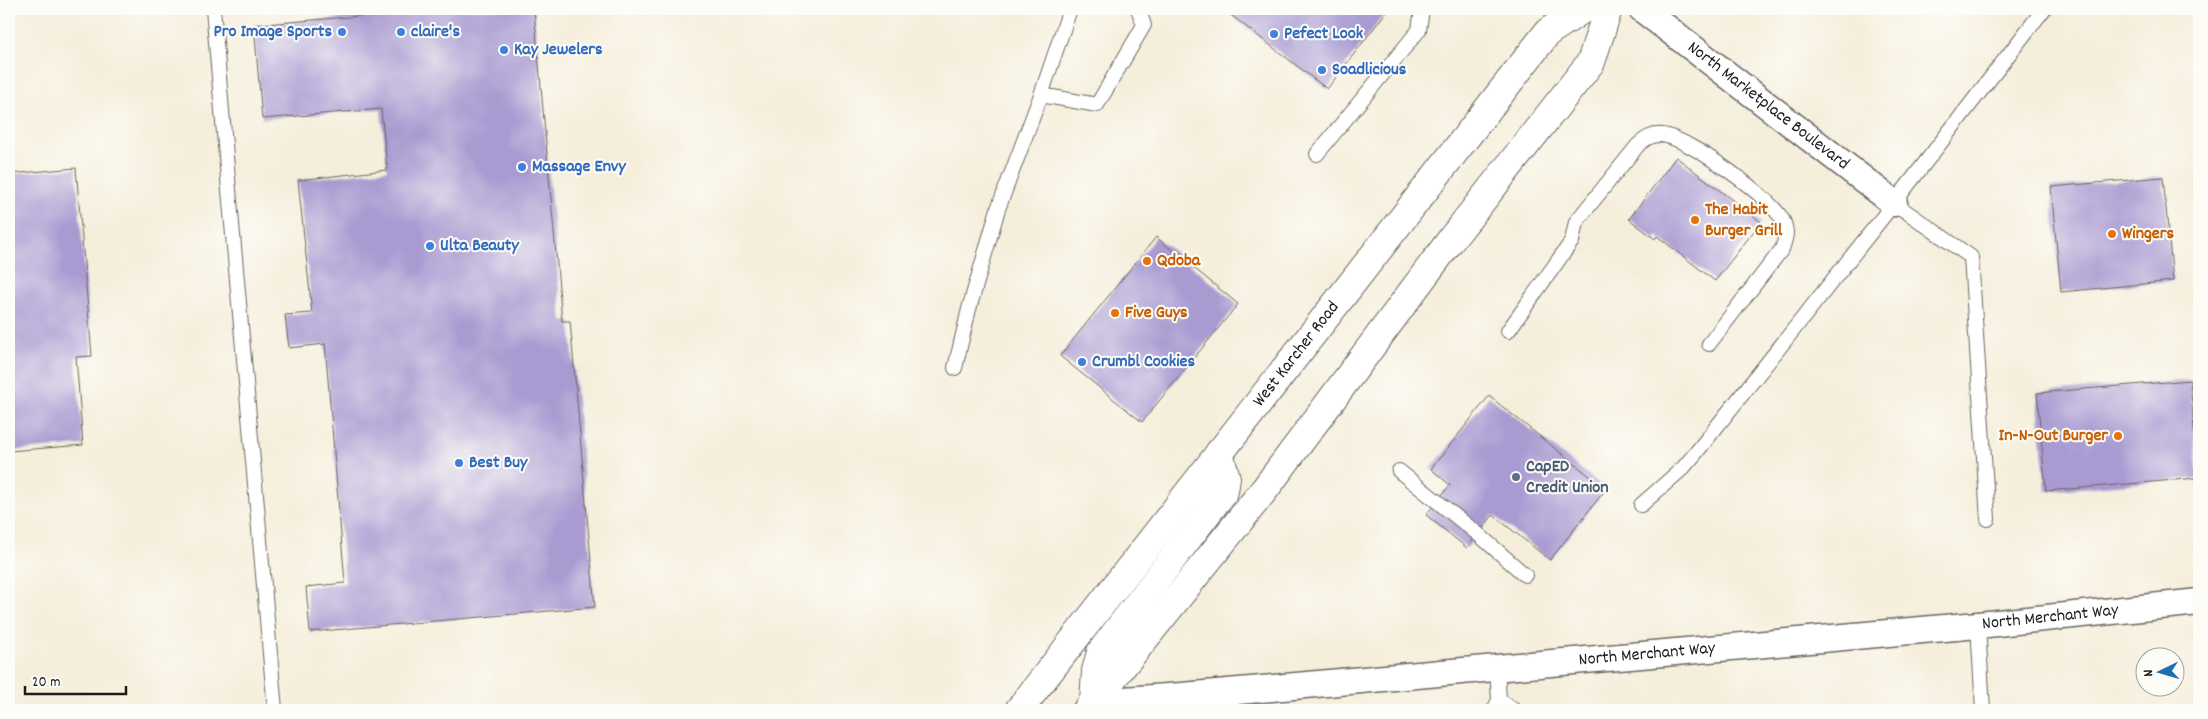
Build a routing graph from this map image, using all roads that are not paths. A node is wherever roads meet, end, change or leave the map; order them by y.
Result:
1 (213, 9) edge
2 (1070, 9) edge
3 (1138, 9) edge
4 (1422, 9) edge
5 (1583, 9) edge
6 (1608, 9) edge
7 (1642, 9) edge
8 (2044, 9) edge
9 (1041, 95) junction
10 (1317, 154) dead end
11 (1894, 203) junction
12 (1508, 331) dead end
13 (1709, 344) dead end
14 (955, 368) dead end
15 (1219, 453) junction
16 (1399, 472) dead end
17 (1641, 505) dead end
18 (1988, 519) dead end
19 (1525, 575) dead end
20 (2199, 602) edge
21 (1978, 625) junction
22 (1497, 667) junction
23 (1497, 705) edge
24 (1090, 706) edge
25 (275, 710) edge
26 (1019, 710) edge
27 (1514, 710) edge
28 (1983, 710) edge

1 - 25 lane
2 - 9 lane
3 - 9 lane
4 - 10 lane
5 - 15 main road, West Karcher Road
6 - 24 main road
7 - 11 street, North Marketplace Boulevard
8 - 11 lane
9 - 14 lane
11 - 17 lane
11 - 18 lane
12 - 13 lane
15 - 24 main road
15 - 26 main road, West Karcher Road
16 - 19 lane
20 - 21 street, North Merchant Way
21 - 22 street, North Merchant Way
21 - 28 lane
22 - 23 lane
22 - 24 street, North Merchant Way
23 - 27 lane

